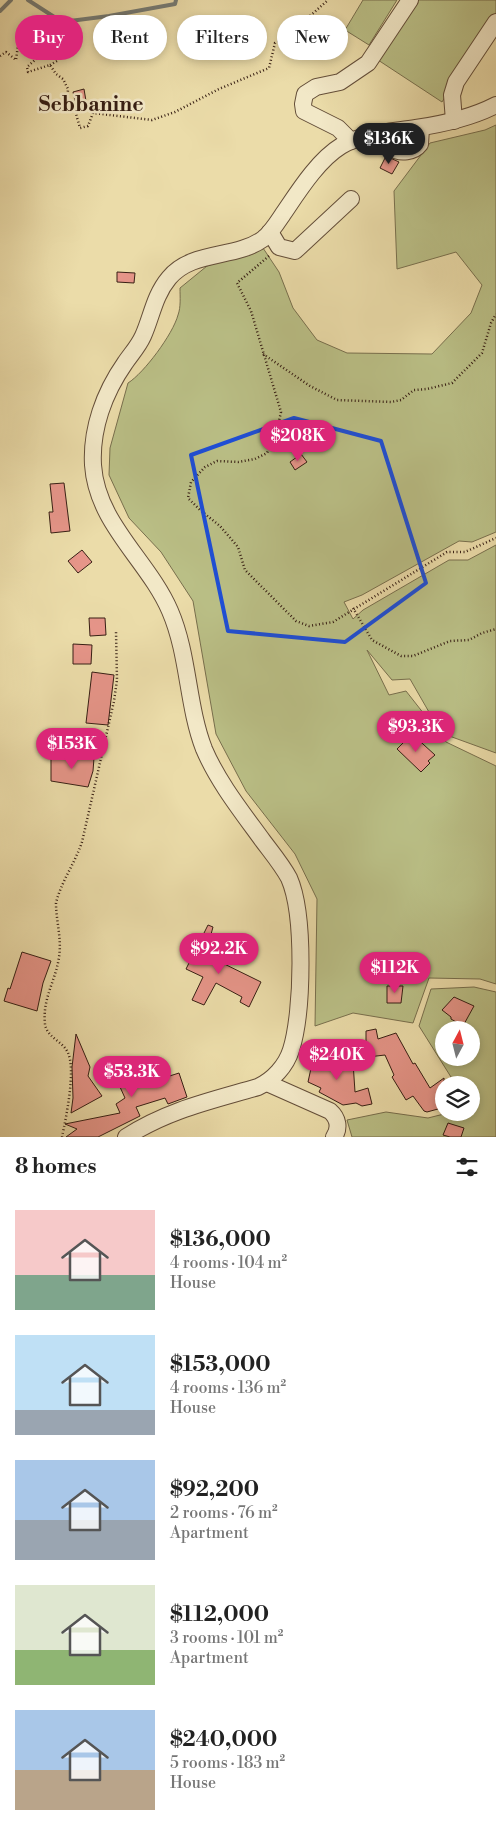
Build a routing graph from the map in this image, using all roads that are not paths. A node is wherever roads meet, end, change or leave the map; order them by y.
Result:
1 (410, 0) edge
2 (496, 22) edge
3 (496, 105) edge
4 (454, 121) junction
5 (351, 142) junction
6 (352, 199) dead end
7 (270, 232) junction
8 (267, 1083) junction
9 (126, 1137) edge
10 (334, 1137) edge

1 - 5 street
2 - 4 street
3 - 4 street
4 - 5 street
5 - 7 street
6 - 7 street
7 - 8 street
8 - 9 street
8 - 10 street

